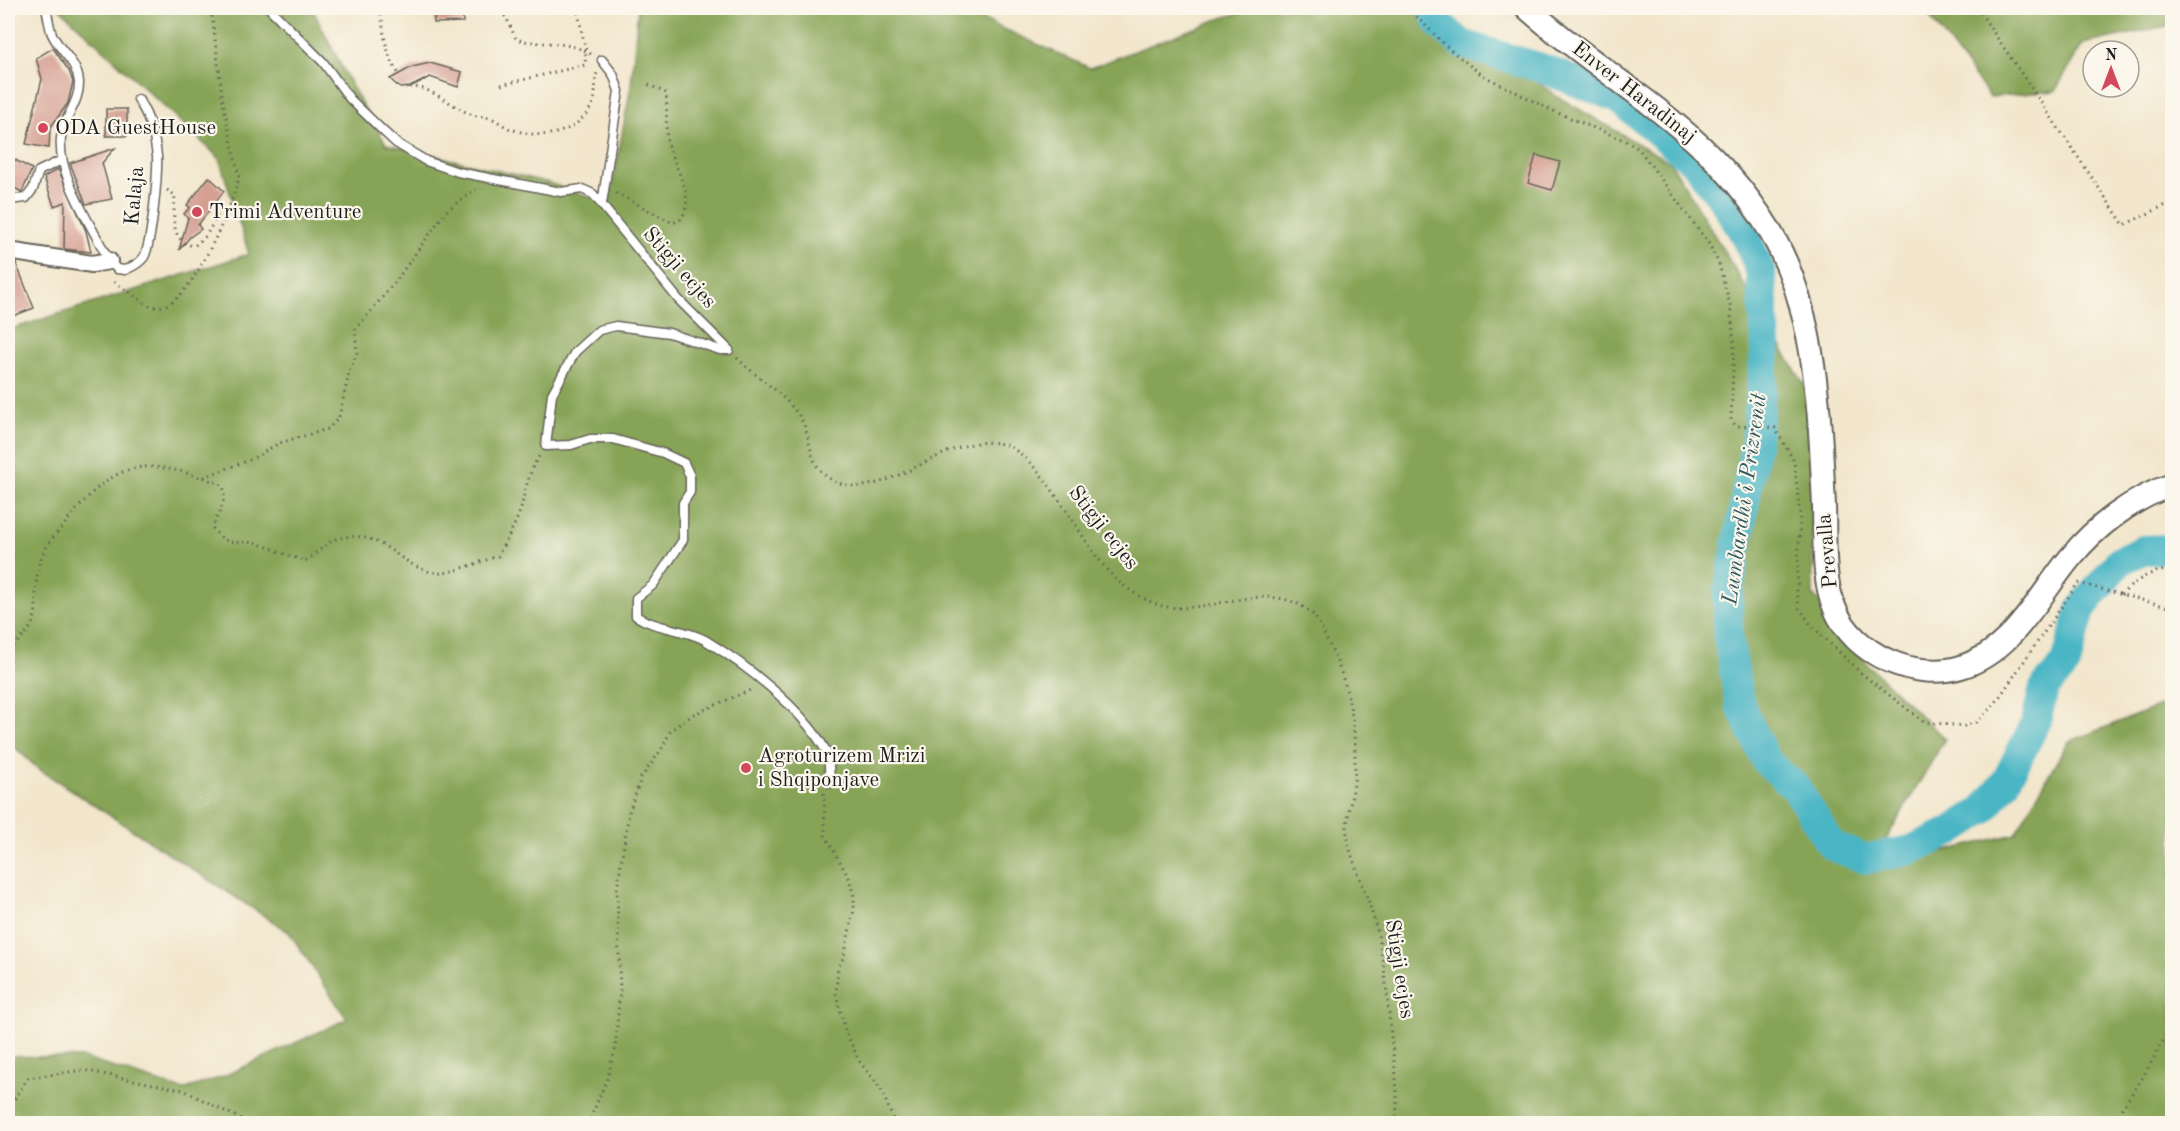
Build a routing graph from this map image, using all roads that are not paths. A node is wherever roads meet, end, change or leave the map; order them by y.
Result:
1 (46, 8) edge
2 (269, 8) edge
3 (1527, 8) edge
4 (602, 60) road end
5 (138, 99) dead end
6 (62, 160) junction
7 (8, 200) edge
8 (602, 204) junction
9 (8, 250) edge
10 (109, 261) junction
11 (1793, 276) joint
12 (2172, 485) edge
13 (830, 783) road end

1 - 6 lane
2 - 8 lane
3 - 11 main road, Enver Haradinaj
4 - 8 lane
5 - 10 lane, Kalaja
6 - 7 lane
6 - 10 lane
8 - 13 lane, Stigji ecjes
9 - 10 street
11 - 12 main road, Prevalla

